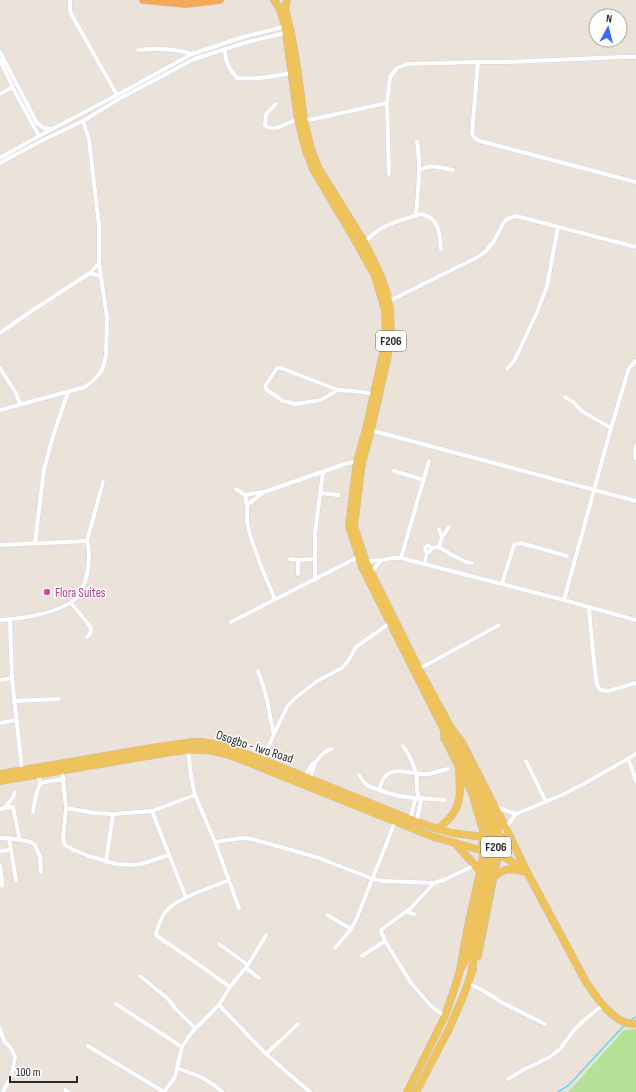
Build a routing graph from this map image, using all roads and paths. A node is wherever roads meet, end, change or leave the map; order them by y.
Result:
1 (70, 0) edge
2 (143, 0) edge
3 (181, 0) edge
4 (220, 0) edge
5 (274, 0) edge
6 (287, 0) edge
7 (164, 1) junction
8 (288, 29) junction
9 (225, 49) junction
10 (138, 50) dead end
11 (0, 52) edge
12 (192, 54) junction
13 (636, 57) edge
14 (0, 60) edge
15 (478, 62) junction
16 (292, 74) junction
17 (13, 87) junction
18 (0, 94) edge
19 (117, 95) junction
20 (387, 103) junction
21 (276, 104) dead end
22 (301, 120) junction
23 (82, 121) junction
24 (52, 129) junction
25 (39, 136) junction
26 (41, 141) junction
27 (417, 141) dead end
28 (0, 158) edge
29 (0, 163) edge
30 (419, 170) junction
31 (453, 170) dead end
32 (390, 174) dead end
33 (636, 182) edge
34 (416, 216) junction
35 (558, 227) junction
36 (365, 243) junction
37 (636, 247) edge
38 (441, 249) dead end
39 (99, 264) junction
40 (90, 273) junction
41 (101, 276) junction
42 (386, 302) junction
43 (0, 334) edge
44 (636, 361) edge
45 (0, 368) edge
46 (507, 369) dead end
47 (338, 390) junction
48 (68, 392) junction
49 (374, 394) junction
50 (565, 397) dead end
51 (20, 404) junction
52 (0, 410) edge
53 (611, 428) junction
54 (369, 430) junction
55 (636, 446) edge
56 (636, 458) edge
57 (429, 460) dead end
58 (357, 461) junction
59 (394, 471) dead end
60 (323, 472) junction
61 (424, 480) junction
62 (103, 482) dead end
63 (236, 489) dead end
64 (594, 489) junction
65 (264, 492) junction
66 (320, 493) junction
67 (245, 495) junction
68 (339, 495) dead end
69 (636, 501) edge
70 (247, 505) junction
71 (449, 527) dead end
72 (439, 529) dead end
73 (442, 537) junction
74 (87, 541) junction
75 (35, 543) junction
76 (0, 545) edge
77 (439, 547) junction
78 (567, 556) dead end
79 (401, 558) junction
80 (290, 559) dead end
81 (314, 559) junction
82 (298, 560) junction
83 (382, 560) junction
84 (362, 561) junction
85 (425, 563) junction
86 (472, 563) dead end
87 (368, 572) junction
88 (298, 574) dead end
89 (315, 580) junction
90 (502, 584) junction
91 (275, 600) junction
92 (564, 600) junction
93 (71, 602) junction
94 (588, 607) junction
95 (10, 619) junction
96 (0, 620) edge
97 (636, 620) edge
98 (231, 622) dead end
99 (390, 623) junction
100 (499, 625) dead end
101 (87, 637) dead end
102 (419, 669) junction
103 (258, 670) dead end
104 (12, 678) junction
105 (0, 680) edge
106 (636, 683) edge
107 (59, 699) dead end
108 (14, 701) junction
109 (16, 720) junction
110 (0, 723) edge
111 (447, 729) junction
112 (274, 734) junction
113 (403, 746) dead end
114 (188, 749) junction
115 (332, 749) dead end
116 (636, 754) edge
117 (628, 758) junction
118 (263, 760) junction
119 (526, 761) dead end
120 (459, 768) junction
121 (448, 769) dead end
122 (0, 774) edge
123 (22, 774) junction
124 (416, 774) junction
125 (38, 775) junction
126 (63, 775) junction
127 (359, 775) dead end
128 (308, 778) junction
129 (0, 781) edge
130 (636, 781) edge
131 (40, 783) junction
132 (379, 790) junction
133 (15, 792) dead end
134 (195, 795) junction
135 (418, 798) junction
136 (445, 800) dead end
137 (546, 802) junction
138 (5, 808) junction
139 (66, 808) junction
140 (0, 809) edge
141 (496, 809) junction
142 (152, 811) junction
143 (33, 812) dead end
144 (112, 814) junction
145 (516, 814) junction
146 (414, 820) junction
147 (395, 822) junction
148 (411, 828) junction
149 (506, 828) junction
150 (438, 829) junction
151 (500, 836) junction
152 (0, 837) edge
153 (485, 837) junction
154 (9, 838) junction
155 (511, 838) junction
156 (20, 840) junction
157 (215, 842) junction
158 (455, 842) junction
159 (10, 850) junction
160 (484, 851) junction
161 (0, 852) edge
162 (499, 853) junction
163 (169, 855) junction
164 (106, 862) junction
165 (0, 865) edge
166 (479, 867) junction
167 (495, 869) junction
168 (41, 872) dead end
169 (527, 872) junction
170 (494, 877) junction
171 (373, 879) junction
172 (16, 880) dead end
173 (229, 880) junction
174 (434, 883) junction
175 (2, 886) dead end
176 (186, 898) junction
177 (240, 908) dead end
178 (327, 915) dead end
179 (351, 929) junction
180 (266, 935) dead end
181 (385, 941) junction
182 (219, 944) dead end
183 (335, 948) dead end
184 (362, 956) dead end
185 (247, 967) junction
186 (460, 970) junction
187 (471, 973) junction
188 (140, 976) dead end
189 (258, 978) dead end
190 (468, 983) junction
191 (230, 987) junction
192 (116, 1004) dead end
193 (219, 1005) junction
194 (603, 1005) junction
195 (445, 1016) junction
196 (298, 1024) dead end
197 (545, 1024) dead end
198 (630, 1024) edge
199 (195, 1028) junction
200 (0, 1029) edge
201 (88, 1046) dead end
202 (182, 1047) junction
203 (266, 1054) junction
204 (177, 1068) junction
205 (508, 1079) dead end
206 (411, 1083) junction
207 (305, 1088) junction
208 (417, 1089) edge
209 (3, 1092) edge
210 (164, 1092) edge
211 (222, 1092) edge
212 (301, 1092) edge
213 (310, 1092) edge
214 (407, 1092) edge

1 - 19 street
2 - 7 highway
3 - 7 highway
4 - 7 highway
5 - 8 main road, F206
6 - 8 main road, F206
8 - 9 street
8 - 12 street
8 - 16 main road, F206
8 - 22 main road, F206
9 - 16 street
9 - 23 street
10 - 12 street
11 - 24 street
12 - 19 street
13 - 15 street
14 - 17 street
15 - 20 street
15 - 33 street
16 - 22 main road, F206
17 - 18 street
17 - 25 street
19 - 24 street
20 - 22 street
20 - 32 street
21 - 22 street
22 - 36 main road, F206
22 - 42 main road, F206
23 - 26 street
23 - 39 street
24 - 25 street
25 - 26 street
25 - 28 street
26 - 29 street
27 - 30 street
30 - 31 street
30 - 34 street
34 - 36 street
34 - 38 street
35 - 37 street
35 - 42 street
35 - 46 street
36 - 42 main road, F206
39 - 40 street
39 - 41 street
40 - 41 street
40 - 43 street
41 - 48 street
42 - 49 main road, F206
42 - 54 main road, F206
44 - 53 street
45 - 51 street
47 - 47 street
47 - 49 street
48 - 51 street
48 - 75 street
49 - 54 main road, F206
50 - 53 street
51 - 52 street
53 - 64 street
54 - 58 main road, F206
54 - 64 street
54 - 84 main road, F206
55 - 56 street
57 - 61 street
58 - 60 street
58 - 84 main road, F206
59 - 61 street
60 - 65 street
60 - 66 street
61 - 79 street
62 - 74 street
63 - 67 street
64 - 69 street
64 - 92 street
65 - 67 street
65 - 70 street
66 - 68 street
66 - 81 street
67 - 70 street
70 - 91 street
71 - 73 street
72 - 73 street
73 - 77 street
74 - 75 street
74 - 93 street
75 - 76 street
77 - 85 street
77 - 86 street
78 - 90 street
79 - 83 street
79 - 85 street
80 - 82 street
81 - 82 street
81 - 89 street
82 - 88 street
83 - 84 street
83 - 87 street
84 - 87 main road, F206
84 - 89 street
85 - 90 street
87 - 99 main road, F206
87 - 102 main road, F206
89 - 91 street
90 - 92 street
91 - 98 street
92 - 94 street
93 - 95 street
93 - 101 street
94 - 97 street
94 - 106 street
95 - 96 street
95 - 104 street
99 - 111 main road, F206
99 - 112 street
100 - 102 street
102 - 111 main road, F206
103 - 112 street
104 - 105 street
104 - 108 street
107 - 108 street
108 - 109 street
109 - 110 street
109 - 123 street
111 - 120 main road
111 - 141 main road
111 - 186 main road, F206, bridge
111 - 187 main road, F206, bridge
112 - 118 street
113 - 124 street
114 - 126 main road, Osogbo - Iwo Road
114 - 134 street
114 - 147 main road, Osogbo - Iwo Road
115 - 128 street
116 - 117 street
117 - 130 street
117 - 137 street
118 - 123 main road, Osogbo - Iwo Road
118 - 128 main road, Osogbo - Iwo Road
119 - 137 street
120 - 150 main road
120 - 153 main road
121 - 124 street
122 - 123 main road, Osogbo - Iwo Road
123 - 125 main road, Osogbo - Iwo Road
123 - 129 main road, Osogbo - Iwo Road
124 - 132 street
124 - 135 street
125 - 126 main road, Osogbo - Iwo Road
125 - 131 street
126 - 131 street
126 - 139 street
127 - 132 street
128 - 146 main road, Osogbo - Iwo Road
131 - 143 street
132 - 135 street
133 - 138 street
134 - 142 street
134 - 157 street
135 - 136 street
135 - 146 street
135 - 146 street
137 - 145 street
138 - 140 street
138 - 156 street
139 - 144 street
139 - 164 street
141 - 145 street
141 - 149 main road, F206
141 - 151 main road
142 - 144 street
142 - 163 street
144 - 164 street
145 - 149 street
146 - 148 street
146 - 148 street
146 - 150 main road, Osogbo - Iwo Road
147 - 148 main road, Osogbo - Iwo Road
147 - 171 street
148 - 158 main road, Osogbo - Iwo Road
149 - 151 street
149 - 155 main road, F206
150 - 153 main road, Osogbo - Iwo Road
151 - 153 main road
151 - 155 main road
151 - 162 main road
152 - 154 street
153 - 160 main road
154 - 156 street
154 - 159 street
155 - 169 main road, F206
156 - 168 street
157 - 171 street
157 - 173 street
158 - 160 main road, Osogbo - Iwo Road
158 - 166 main road
159 - 161 street
159 - 172 street
160 - 162 main road
160 - 166 main road
162 - 167 main road
162 - 169 main road
163 - 164 street
163 - 176 street
165 - 175 street
166 - 167 main road
166 - 174 street
166 - 186 main road
167 - 170 main road
169 - 170 main road
169 - 194 main road, F206
170 - 187 main road
171 - 174 street
171 - 179 street
173 - 176 street
173 - 177 street
174 - 181 street
176 - 191 street
178 - 179 street
179 - 183 street
180 - 185 street
181 - 184 street
181 - 195 street
182 - 185 street
185 - 189 street
185 - 191 street
186 - 195 main road
187 - 190 main road
188 - 199 street
190 - 197 street
190 - 208 main road
191 - 193 street
192 - 202 street
193 - 199 street
193 - 203 street
194 - 198 main road, F206
194 - 205 street
195 - 206 main road
196 - 203 street
199 - 202 street
200 - 209 street
201 - 210 street
202 - 204 street
203 - 207 street
204 - 210 street
204 - 211 street
206 - 208 main road
206 - 214 main road
207 - 212 street
207 - 213 street

